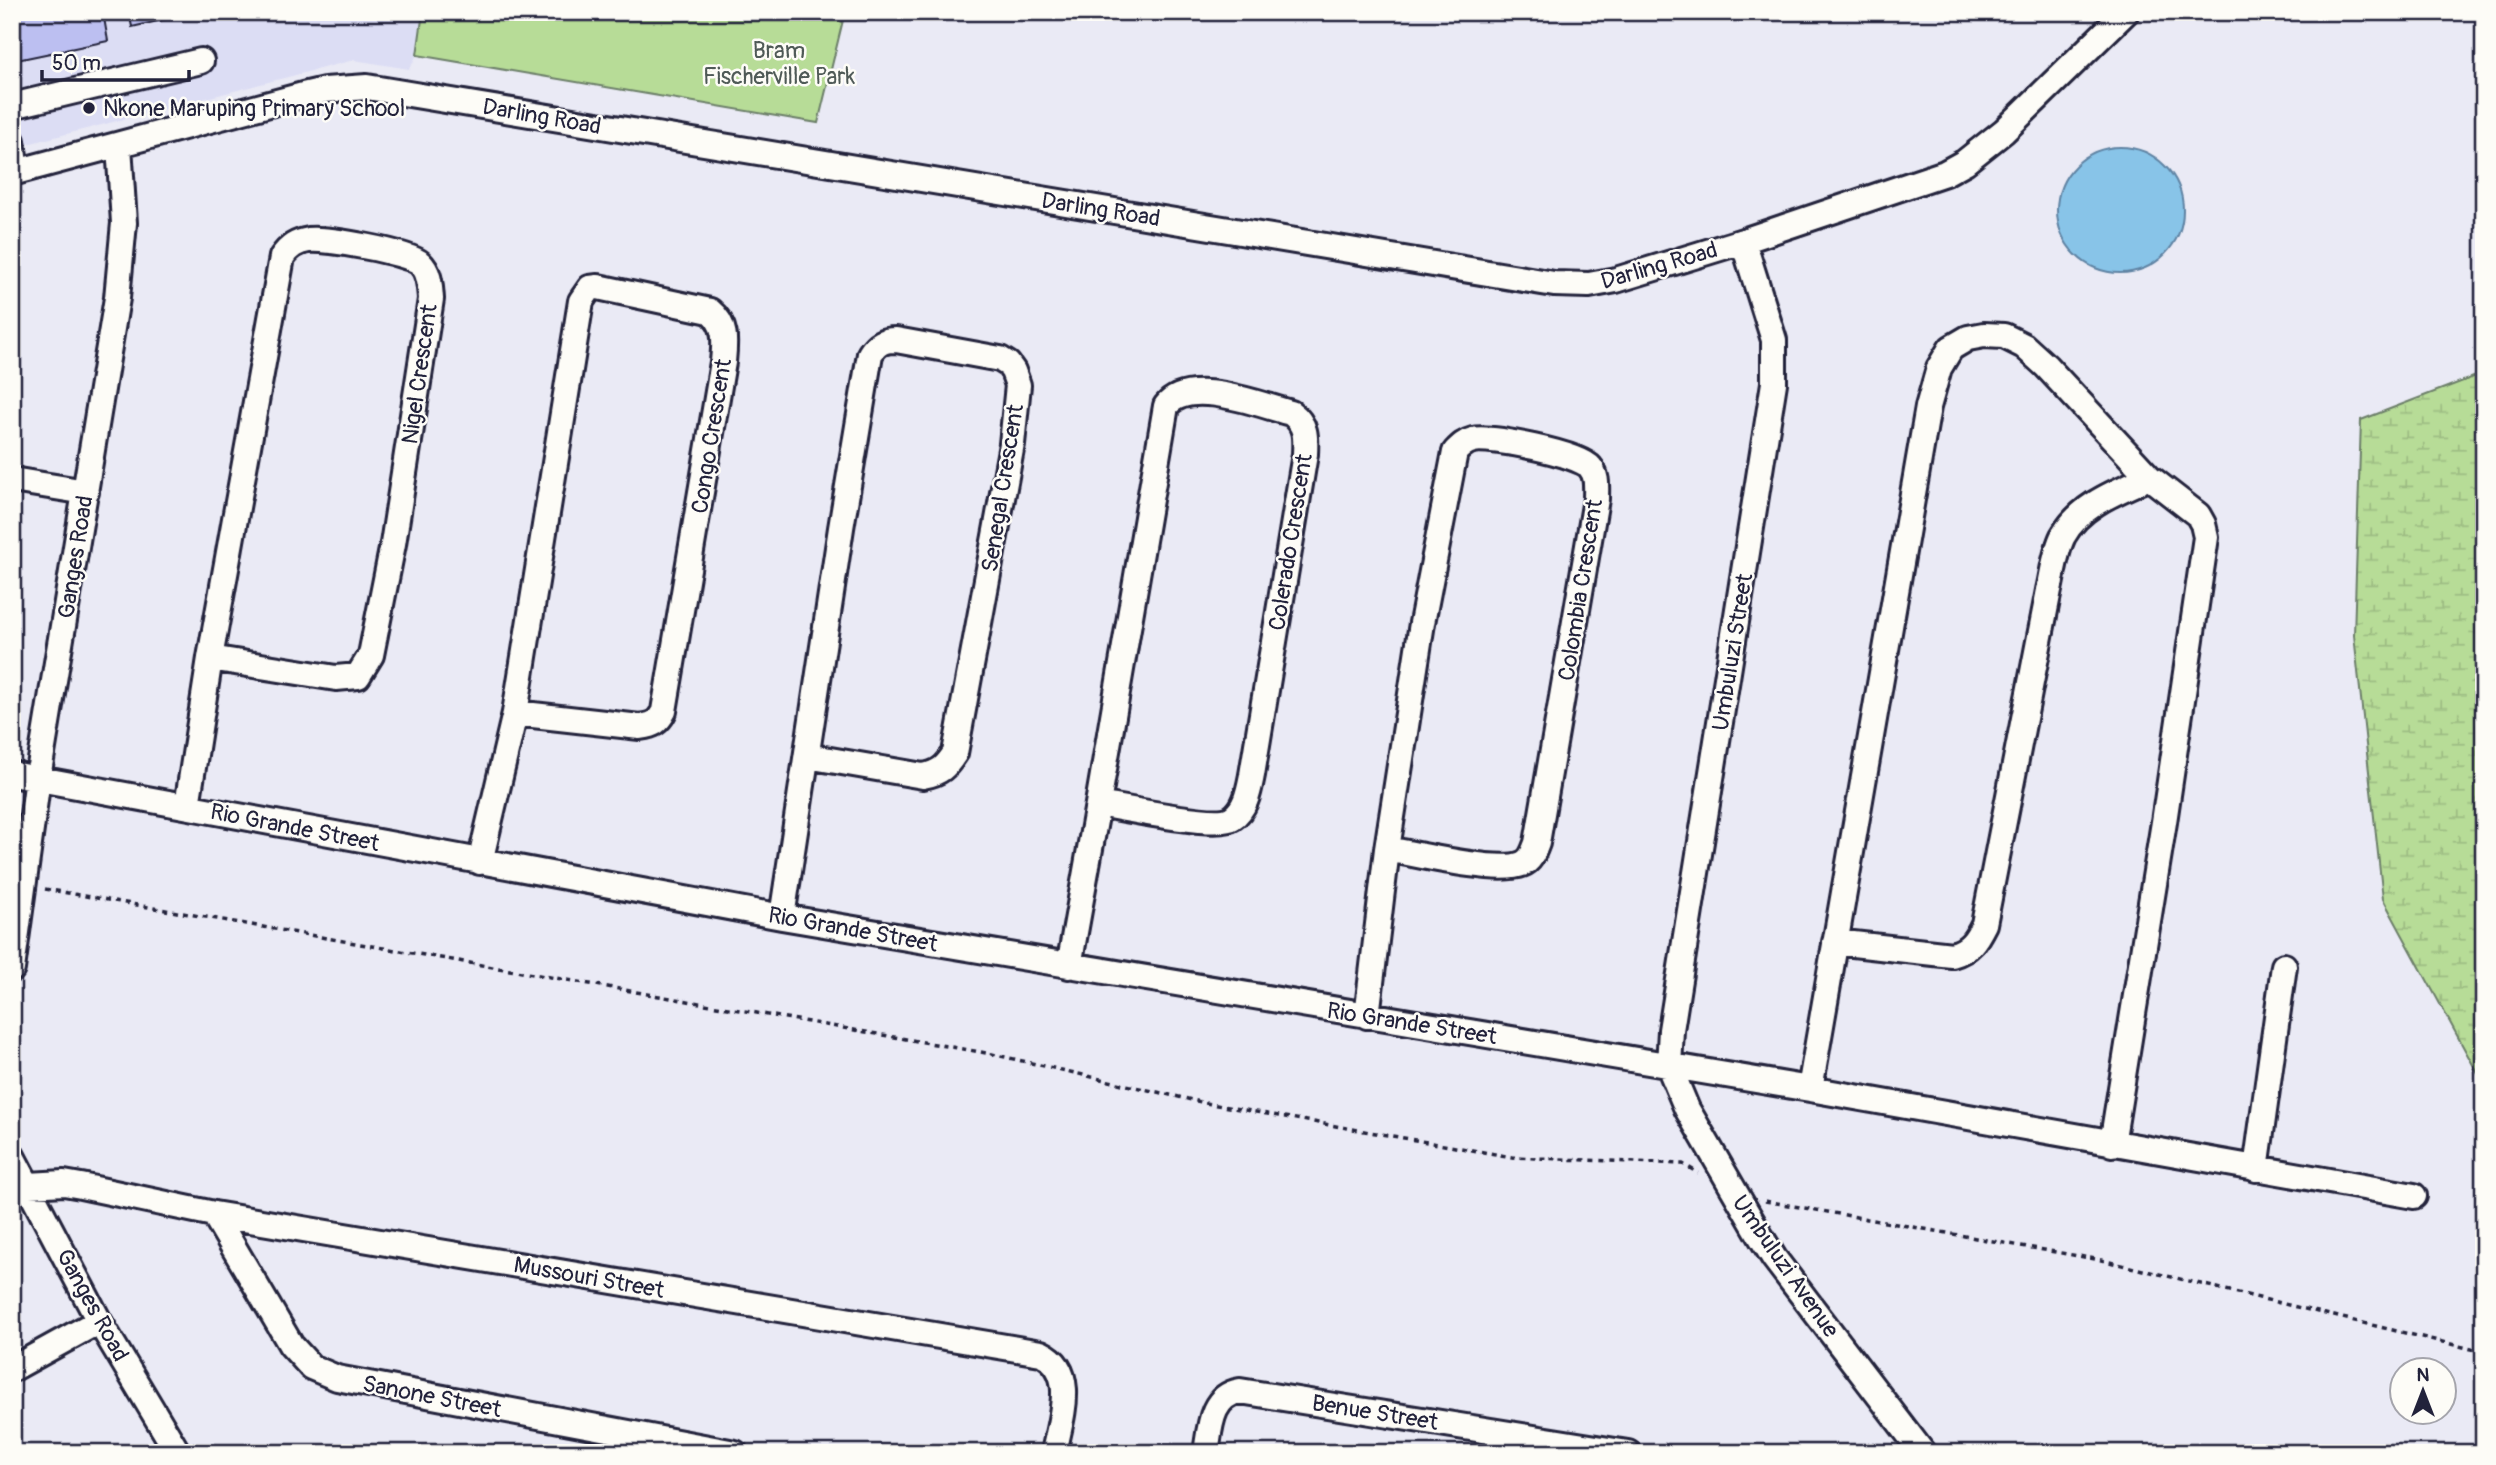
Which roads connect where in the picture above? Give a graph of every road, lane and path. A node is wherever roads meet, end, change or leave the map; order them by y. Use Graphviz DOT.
graph roads {
  1 [pos="2126,12"];
  2 [pos="201,61"];
  3 [pos="12,106"];
  4 [pos="12,141"];
  5 [pos="119,145"];
  6 [pos="14,172"];
  7 [pos="1744,241"];
  8 [pos="2149,477"];
  9 [pos="12,480"];
  10 [pos="86,492"];
  11 [pos="210,658"];
  12 [pos="515,713"];
  13 [pos="807,756"];
  14 [pos="12,774"];
  15 [pos="38,778"];
  16 [pos="1098,804"];
  17 [pos="187,806"];
  18 [pos="1387,849"];
  19 [pos="480,862"];
  20 [pos="24,885"];
  21 [pos="782,917"];
  22 [pos="1835,942"];
  23 [pos="1069,966"];
  24 [pos="2284,966"];
  25 [pos="12,969"];
  26 [pos="1367,1016"];
  27 [pos="1669,1066"];
  28 [pos="1810,1089"];
  29 [pos="2112,1144"];
  30 [pos="12,1156"];
  31 [pos="2256,1169"];
  32 [pos="1705,1177"];
  33 [pos="29,1185"];
  34 [pos="1737,1196"];
  35 [pos="2414,1196"];
  36 [pos="214,1214"];
  37 [pos="99,1321"];
  38 [pos="2484,1352"];
  39 [pos="12,1369"];
  40 [pos="178,1453"];
  41 [pos="734,1453"];
  42 [pos="1054,1453"];
  43 [pos="1206,1453"];
  44 [pos="1628,1453"];
  45 [pos="1923,1453"];
  1 -- 7 [label="street, Darling Road"];
  2 -- 3 [label="street"];
  4 -- 6 [label="street"];
  5 -- 6 [label="street, Darling Road"];
  5 -- 7 [label="street, Darling Road"];
  5 -- 10 [label="street, Ganges Road"];
  7 -- 27 [label="street, Umbuluzi Street"];
  8 -- 22 [label="street"];
  8 -- 22 [label="street"];
  8 -- 29 [label="street"];
  9 -- 10 [label="street"];
  10 -- 15 [label="street, Ganges Road"];
  11 -- 11 [label="street, Nigel Crescent"];
  11 -- 17 [label="street, Nigel Crescent"];
  12 -- 12 [label="street, Congo Crescent"];
  12 -- 19 [label="street, Congo Crescent"];
  13 -- 13 [label="street, Senegal Crescent"];
  13 -- 21 [label="street, Senegal Crescent"];
  14 -- 15 [label="street, Rio Grande Street"];
  15 -- 17 [label="street, Rio Grande Street"];
  15 -- 20 [label="street, Ganges Road"];
  16 -- 16 [label="street, Colerado Crescent"];
  16 -- 23 [label="street, Colerado Crescent"];
  17 -- 19 [label="street, Rio Grande Street"];
  18 -- 18 [label="street, Colombia Crescent"];
  18 -- 26 [label="street, Colombia Crescent"];
  19 -- 21 [label="street, Rio Grande Street"];
  20 -- 25 [label="street, Ganges Road"];
  20 -- 32 [label="path"];
  21 -- 23 [label="street, Rio Grande Street"];
  22 -- 28 [label="street"];
  23 -- 26 [label="street, Rio Grande Street"];
  24 -- 31 [label="street"];
  26 -- 27 [label="street, Rio Grande Street"];
  27 -- 28 [label="street, Rio Grande Street"];
  27 -- 34 [label="street, Umbuluzi Avenue"];
  28 -- 29 [label="street, Rio Grande Street"];
  29 -- 31 [label="street, Rio Grande Street"];
  30 -- 33 [label="street, Ganges Road"];
  31 -- 35 [label="street, Rio Grande Street"];
  33 -- 36 [label="street, Mussouri Street"];
  33 -- 37 [label="street, Ganges Road"];
  34 -- 38 [label="path"];
  34 -- 45 [label="street, Umbuluzi Avenue"];
  36 -- 41 [label="street, Sanone Street"];
  36 -- 42 [label="street, Mussouri Street"];
  37 -- 39 [label="street"];
  37 -- 40 [label="street, Ganges Road"];
  43 -- 44 [label="street, Benue Street"];
}
